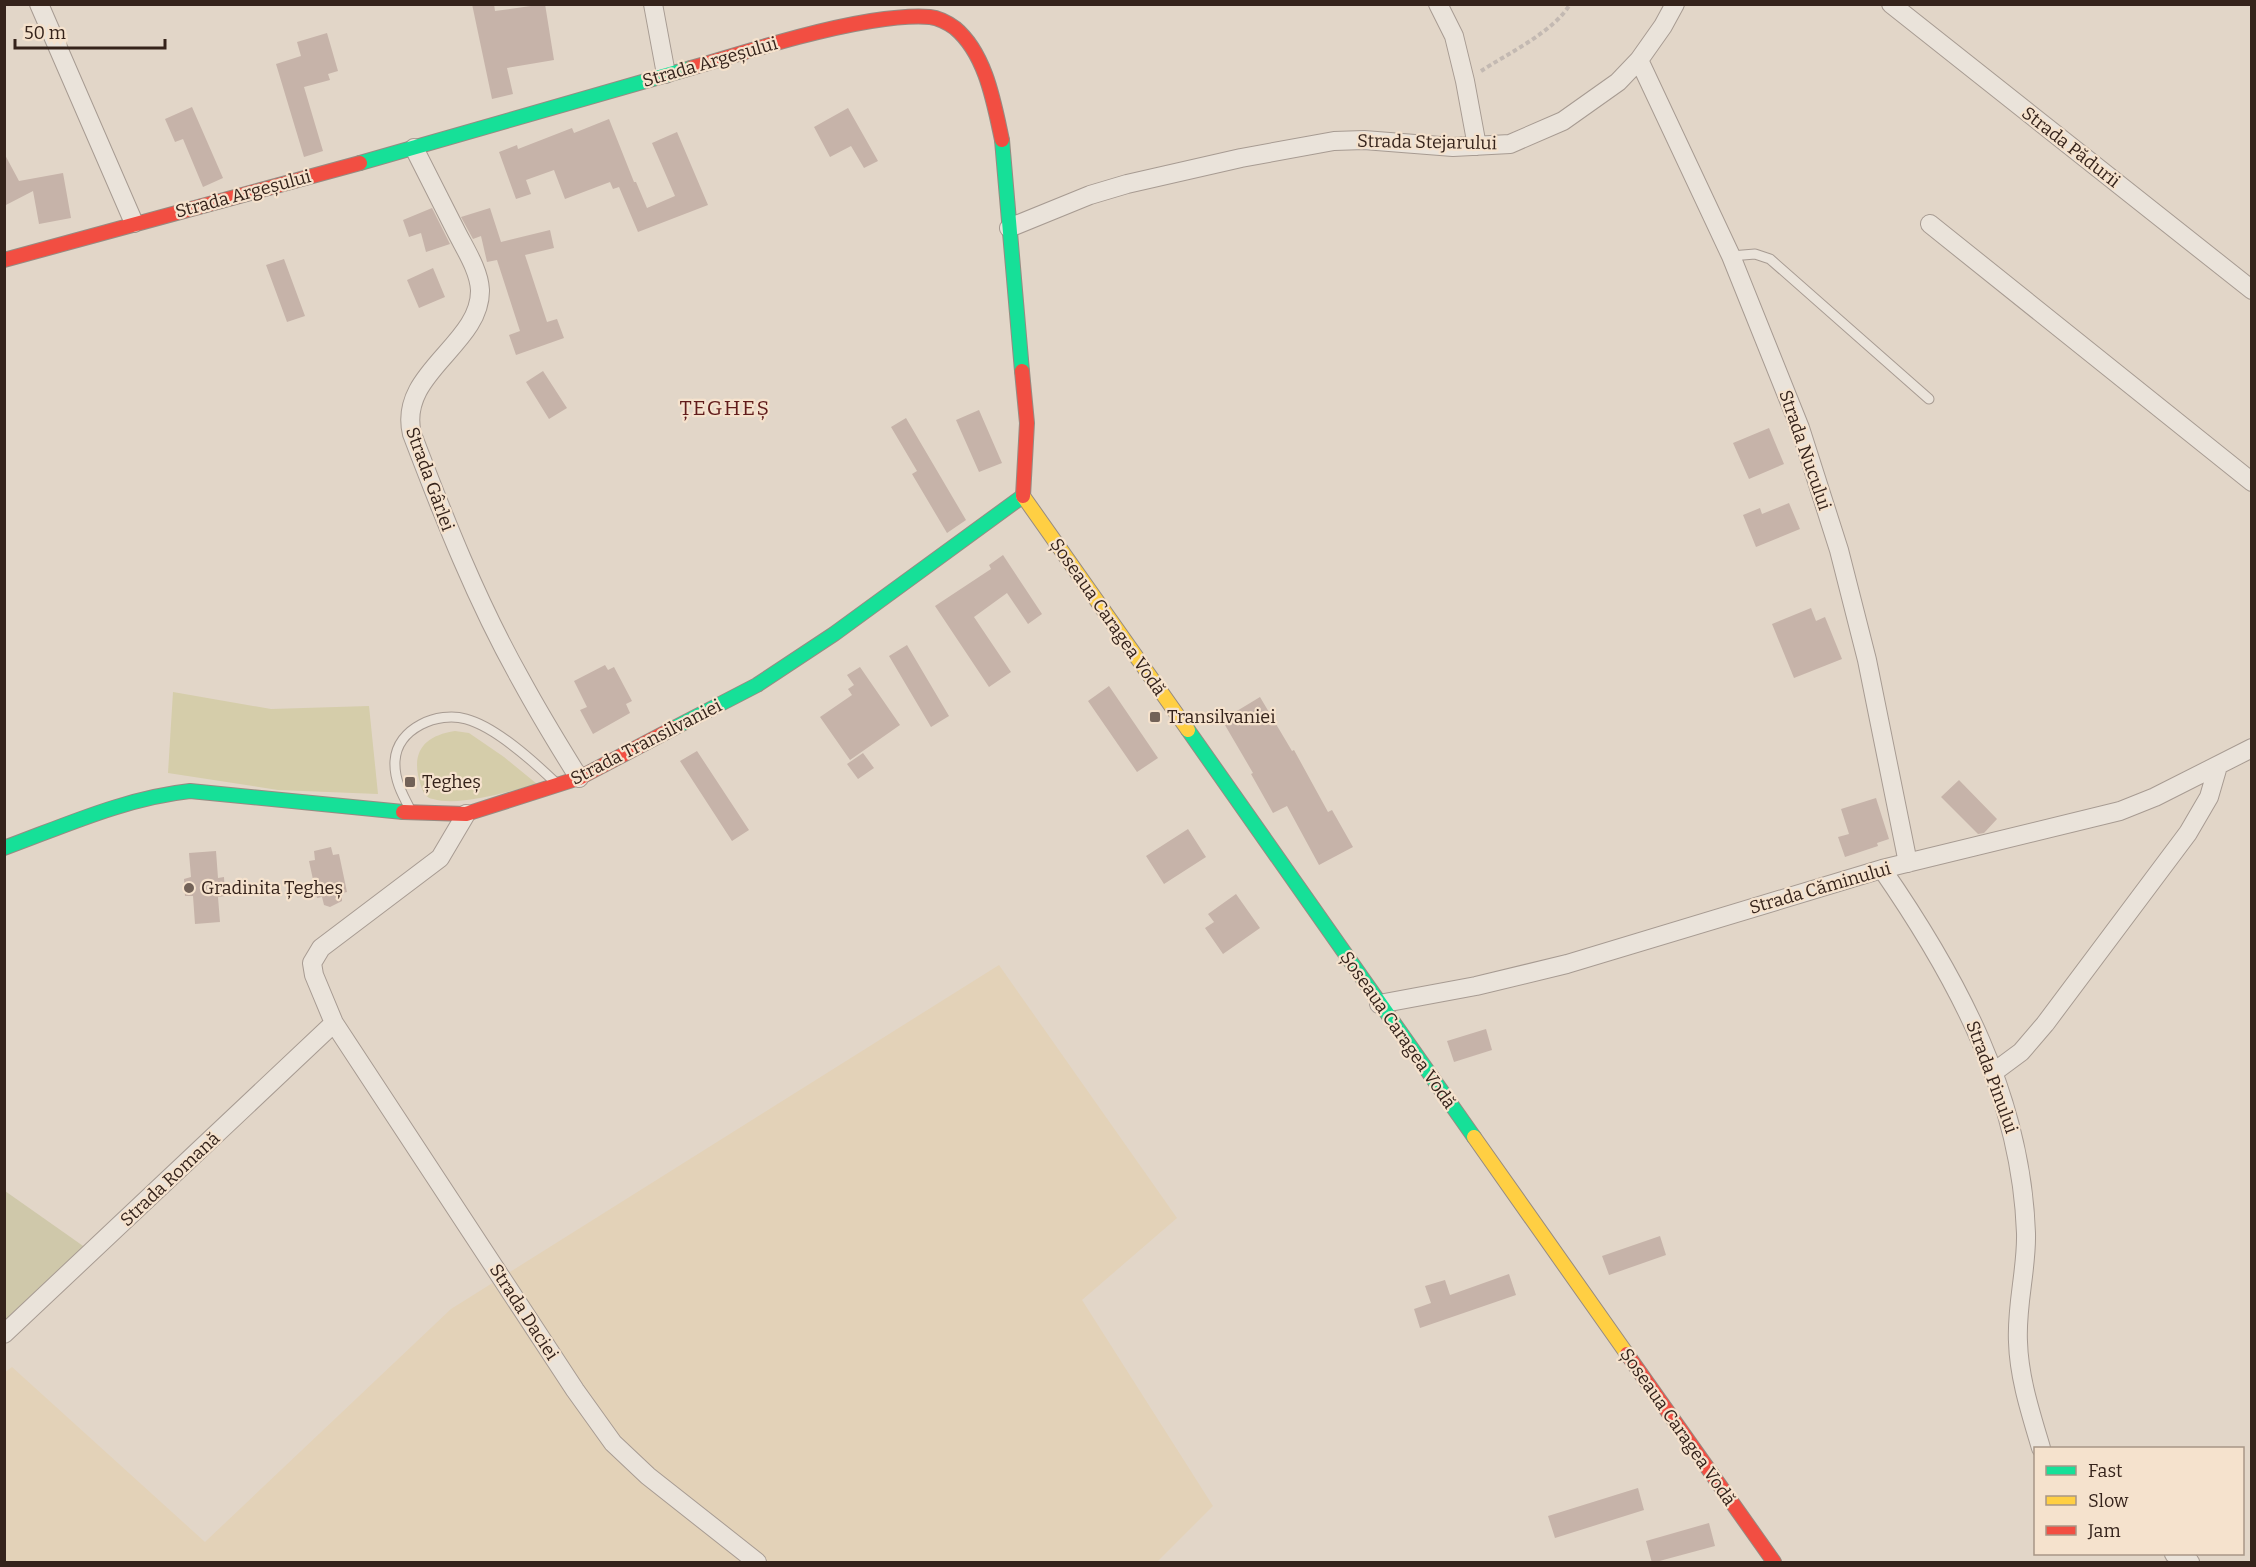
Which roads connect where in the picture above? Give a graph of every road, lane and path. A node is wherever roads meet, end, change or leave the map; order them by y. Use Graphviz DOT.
graph roads {
  1 [pos="653,4"];
  2 [pos="1438,4"];
  3 [pos="1570,4"];
  4 [pos="1675,4"];
  5 [pos="1891,4"];
  6 [pos="38,6"];
  7 [pos="944,12"];
  8 [pos="1639,60"];
  9 [pos="666,74"];
  10 [pos="1466,81"];
  11 [pos="1477,146"];
  12 [pos="414,148"];
  13 [pos="135,223"];
  14 [pos="1930,224"];
  15 [pos="1009,228"];
  16 [pos="1731,256"];
  17 [pos="4,260"];
  18 [pos="2252,290"];
  19 [pos="1929,399"];
  20 [pos="2252,482"];
  21 [pos="1023,496"];
  22 [pos="2252,748"];
  23 [pos="2218,766"];
  24 [pos="579,778"];
  25 [pos="558,785"];
  26 [pos="411,812"];
  27 [pos="466,814"];
  28 [pos="4,848"];
  29 [pos="1908,863"];
  30 [pos="1882,869"];
  31 [pos="1379,1004"];
  32 [pos="334,1023"];
  33 [pos="1994,1072"];
  34 [pos="4,1334"];
  35 [pos="2040,1447"];
  36 [pos="2176,1555"];
  37 [pos="757,1563"];
  38 [pos="1774,1563"];
  39 [pos="2190,1563"];
  1 -- 9 [label="street"];
  2 -- 10 [label="street"];
  3 -- 10 [label="path"];
  4 -- 8 [label="street, Strada Stejarului"];
  5 -- 18 [label="street, Strada Pădurii"];
  6 -- 13 [label="street"];
  7 -- 9 [label="street, Strada Argeșului"];
  7 -- 15 [label="street, Strada Argeșului"];
  8 -- 11 [label="street, Strada Stejarului"];
  8 -- 16 [label="street, Strada Nucului"];
  9 -- 12 [label="street, Strada Argeșului"];
  10 -- 11 [label="street"];
  11 -- 15 [label="street, Strada Stejarului"];
  12 -- 13 [label="street, Strada Argeșului"];
  12 -- 24 [label="street, Strada Gârlei"];
  13 -- 17 [label="street, Strada Argeșului"];
  14 -- 20 [label="street"];
  15 -- 21 [label="street, Strada Argeșului"];
  16 -- 19 [label="lane"];
  16 -- 29 [label="street, Strada Nucului"];
  21 -- 24 [label="street, Strada Transilvaniei"];
  21 -- 31 [label="street, Șoseaua Caragea Vodă"];
  22 -- 23 [label="street, Strada Căminului"];
  23 -- 29 [label="street, Strada Căminului"];
  23 -- 33 [label="street"];
  24 -- 25 [label="street, Strada Transilvaniei"];
  25 -- 26 [label="lane"];
  25 -- 27 [label="street, Strada Transilvaniei"];
  26 -- 27 [label="street, Strada Transilvaniei"];
  26 -- 28 [label="street, Strada Transilvaniei"];
  27 -- 32 [label="street, Strada Daciei"];
  29 -- 30 [label="street, Strada Căminului"];
  30 -- 31 [label="street, Strada Căminului"];
  30 -- 33 [label="street, Strada Pinului"];
  31 -- 38 [label="street, Șoseaua Caragea Vodă"];
  32 -- 34 [label="street, Strada Romană"];
  32 -- 37 [label="street, Strada Daciei"];
  33 -- 35 [label="street, Strada Pinului"];
  36 -- 39 [label="street"];
}
